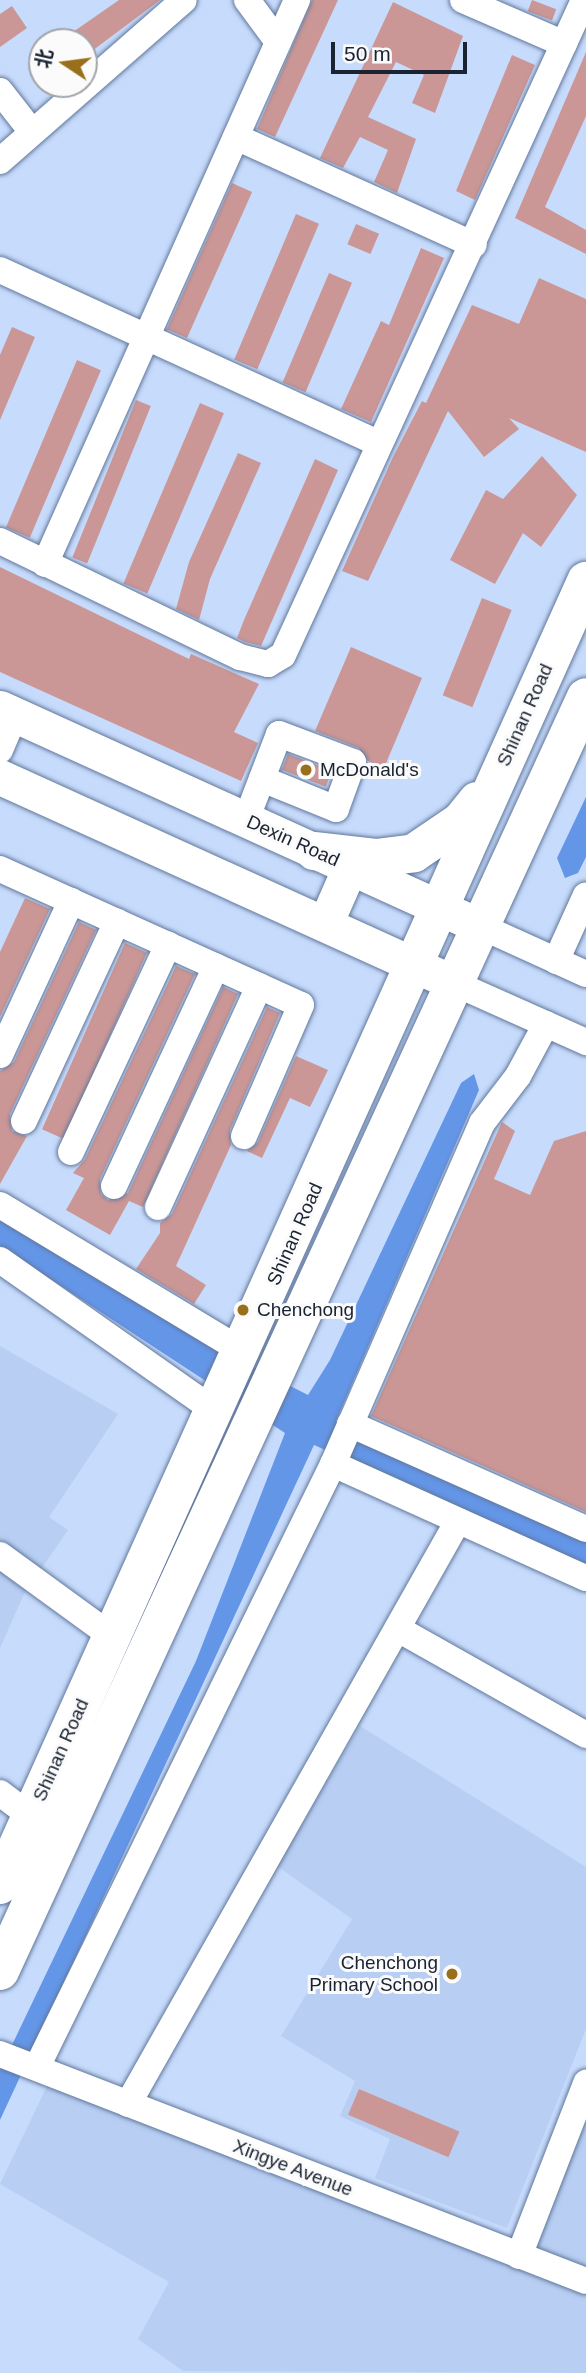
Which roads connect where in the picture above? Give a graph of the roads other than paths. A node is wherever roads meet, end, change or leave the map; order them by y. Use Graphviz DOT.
graph roads {
  1 [pos="184,0"];
  2 [pos="247,0"];
  3 [pos="297,0"];
  4 [pos="463,0"];
  5 [pos="583,0"];
  6 [pos="278,43"];
  7 [pos="564,44"];
  8 [pos="0,91"];
  9 [pos="32,132"];
  10 [pos="236,137"];
  11 [pos="1,157"];
  12 [pos="474,245"];
  13 [pos="0,270"];
  14 [pos="146,337"];
  15 [pos="378,443"];
  16 [pos="0,541"];
  17 [pos="45,564"];
  18 [pos="586,581"];
  19 [pos="586,696"];
  20 [pos="8,712"];
  21 [pos="0,750"];
  22 [pos="500,771"];
  23 [pos="0,777"];
  24 [pos="262,779"];
  25 [pos="246,820"];
  26 [pos="314,851"];
  27 [pos="350,867"];
  28 [pos="0,869"];
  29 [pos="586,895"];
  30 [pos="71,901"];
  31 [pos="440,908"];
  32 [pos="117,922"];
  33 [pos="326,925"];
  34 [pos="480,926"];
  35 [pos="168,945"];
  36 [pos="556,961"];
  37 [pos="414,965"];
  38 [pos="216,966"];
  39 [pos="586,974"];
  40 [pos="454,983"];
  41 [pos="259,986"];
  42 [pos="546,1024"];
  43 [pos="586,1042"];
  44 [pos="0,1055"];
  45 [pos="24,1121"];
  46 [pos="244,1136"];
  47 [pos="71,1152"];
  48 [pos="114,1186"];
  49 [pos="0,1205"];
  50 [pos="158,1207"];
  51 [pos="0,1260"];
  52 [pos="242,1353"];
  53 [pos="217,1407"];
  54 [pos="349,1427"];
  55 [pos="334,1460"];
  56 [pos="458,1521"];
  57 [pos="586,1529"];
  58 [pos="0,1555"];
  59 [pos="586,1578"];
  60 [pos="398,1629"];
  61 [pos="113,1637"];
  62 [pos="586,1735"];
  63 [pos="0,1793"];
  64 [pos="31,1816"];
  65 [pos="0,1885"];
  66 [pos="0,1971"];
  67 [pos="1,2055"];
  68 [pos="33,2066"];
  69 [pos="586,2083"];
  70 [pos="128,2104"];
  71 [pos="519,2256"];
  72 [pos="586,2281"];
  1 -- 9 [label="street"];
  2 -- 6 [label="street"];
  3 -- 6 [label="street"];
  4 -- 7 [label="street"];
  5 -- 7 [label="street"];
  6 -- 10 [label="street"];
  7 -- 12 [label="street"];
  8 -- 9 [label="street"];
  9 -- 11 [label="street"];
  10 -- 12 [label="street"];
  10 -- 14 [label="street"];
  12 -- 15 [label="street"];
  13 -- 14 [label="street"];
  14 -- 15 [label="street"];
  14 -- 17 [label="street"];
  15 -- 17 [label="street"];
  16 -- 17 [label="street"];
  18 -- 22 [label="highway, Shinan Road"];
  19 -- 34 [label="highway, Shinan Road"];
  20 -- 21 [label="street"];
  20 -- 25 [label="main road, Dexin Road"];
  22 -- 26 [label="highway"];
  22 -- 31 [label="highway, Shinan Road"];
  23 -- 33 [label="main road"];
  24 -- 25 [label="street"];
  25 -- 26 [label="main road, Dexin Road"];
  26 -- 27 [label="main road, Dexin Road"];
  27 -- 31 [label="main road, Dexin Road"];
  27 -- 33 [label="main road"];
  28 -- 30 [label="street"];
  29 -- 36 [label="street"];
  30 -- 32 [label="street"];
  30 -- 44 [label="street"];
  31 -- 34 [label="main road, Dexin Road"];
  31 -- 37 [label="highway, Shinan Road"];
  32 -- 35 [label="street"];
  32 -- 45 [label="street"];
  33 -- 37 [label="main road"];
  34 -- 36 [label="street, Dexin Road"];
  34 -- 40 [label="highway, Shinan Road"];
  35 -- 38 [label="street"];
  35 -- 47 [label="street"];
  36 -- 39 [label="street, Dexin Road"];
  37 -- 40 [label="main road"];
  37 -- 52 [label="highway, Shinan Road"];
  38 -- 41 [label="street"];
  38 -- 48 [label="street"];
  40 -- 42 [label="street"];
  40 -- 66 [label="highway, Shinan Road"];
  41 -- 46 [label="street"];
  41 -- 50 [label="street"];
  42 -- 43 [label="street"];
  42 -- 54 [label="street"];
  49 -- 52 [label="street"];
  51 -- 53 [label="street"];
  52 -- 53 [label="highway, Shinan Road"];
  53 -- 61 [label="highway, Shinan Road"];
  54 -- 55 [label="street"];
  54 -- 57 [label="street"];
  55 -- 56 [label="street"];
  55 -- 68 [label="street"];
  56 -- 59 [label="street"];
  56 -- 60 [label="street"];
  58 -- 61 [label="street"];
  60 -- 62 [label="street"];
  60 -- 70 [label="street"];
  61 -- 64 [label="highway, Shinan Road"];
  63 -- 64 [label="street"];
  64 -- 65 [label="highway, Shinan Road"];
  67 -- 68 [label="street, Xingye Avenue"];
  68 -- 70 [label="street, Xingye Avenue"];
  69 -- 71 [label="street"];
  70 -- 71 [label="street, Xingye Avenue"];
  71 -- 72 [label="street, Xingye Avenue"];
}
